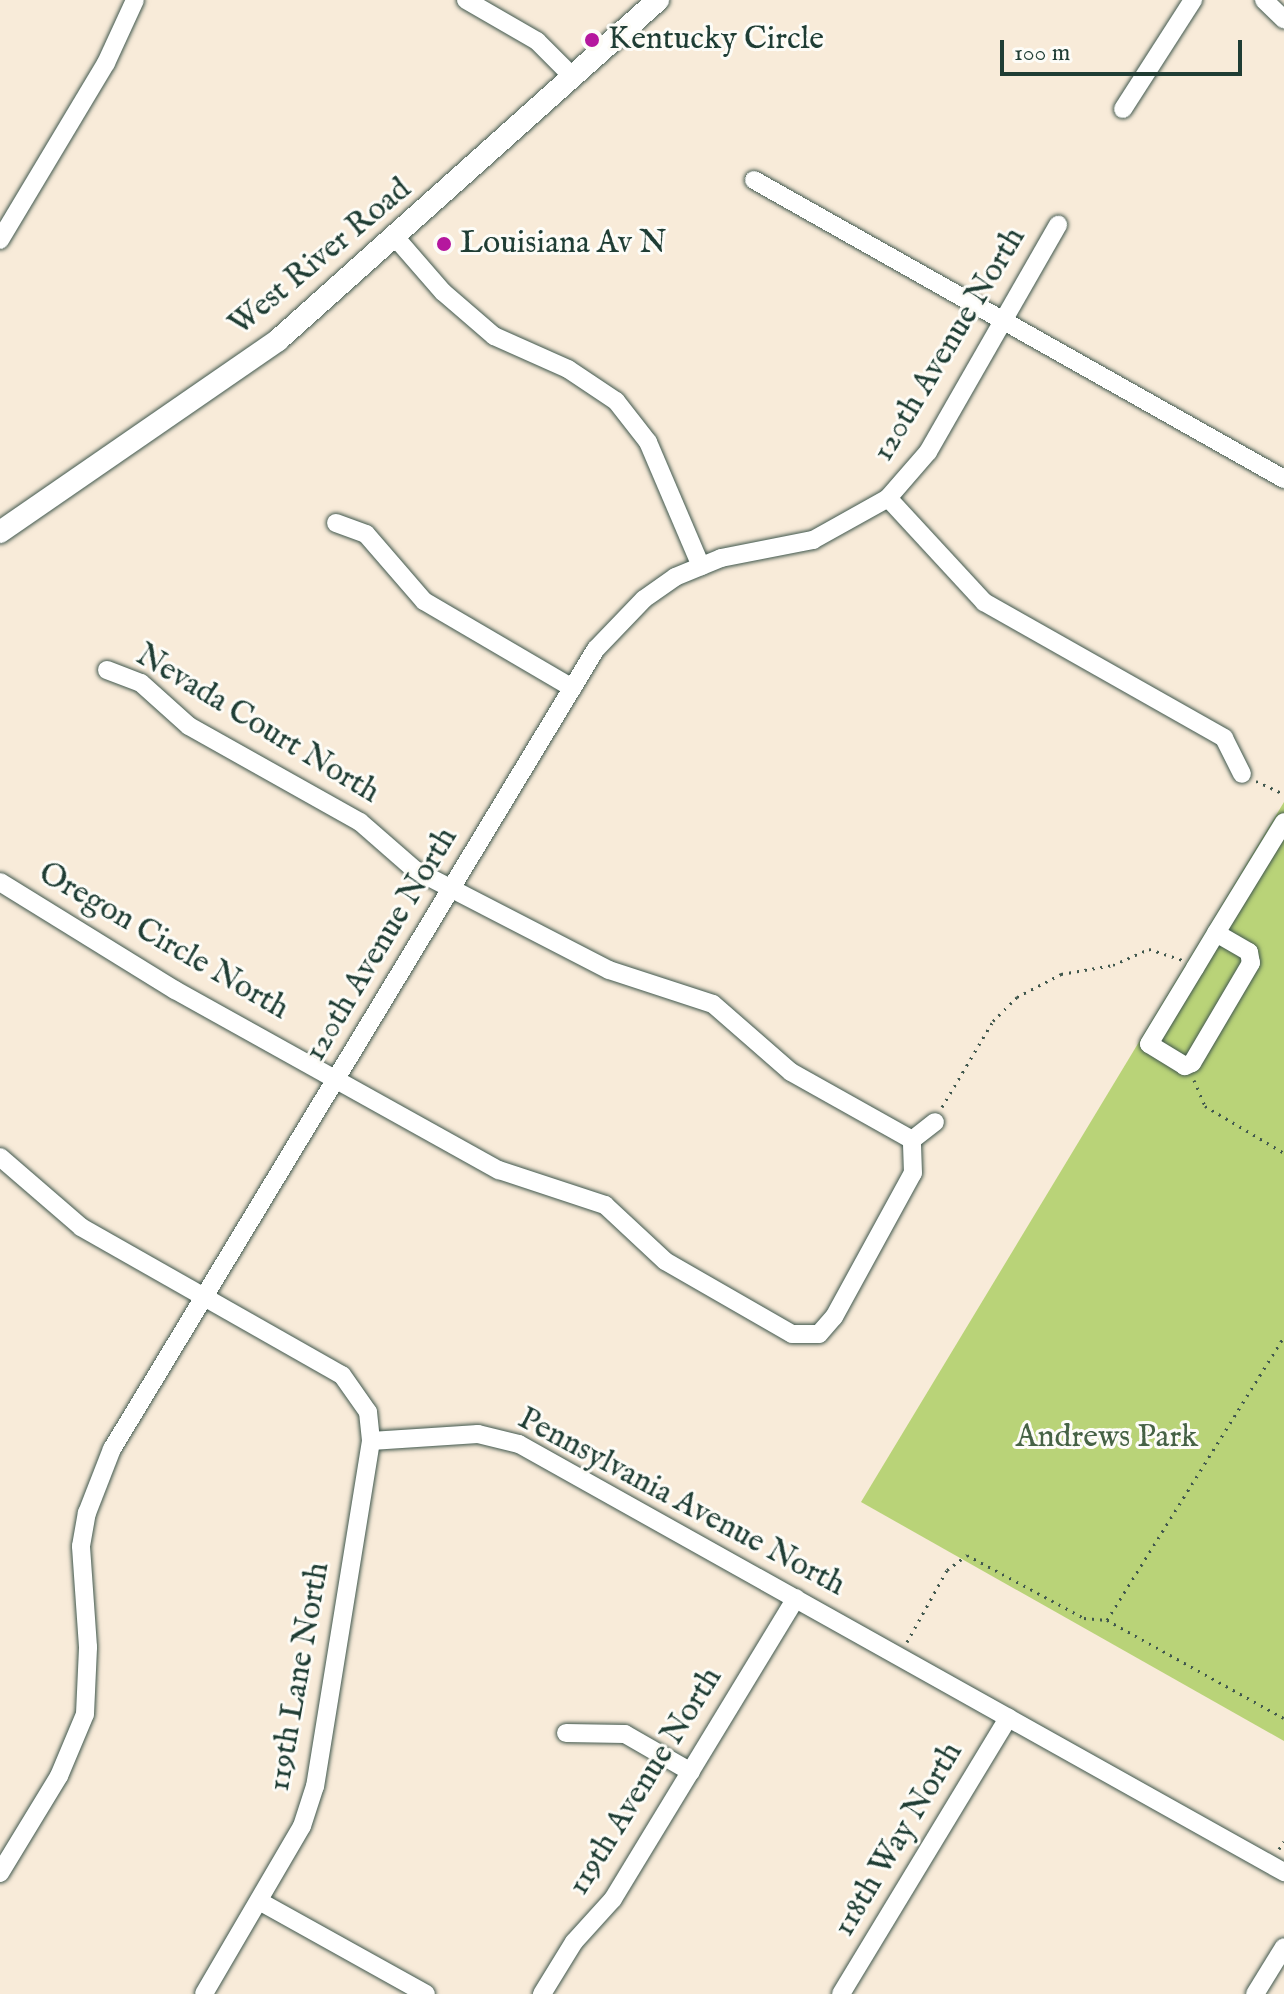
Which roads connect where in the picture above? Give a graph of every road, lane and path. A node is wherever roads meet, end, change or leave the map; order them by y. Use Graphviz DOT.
graph roads {
  1 [pos="135,0"];
  2 [pos="466,0"];
  3 [pos="658,0"];
  4 [pos="1193,0"];
  5 [pos="1264,0"];
  6 [pos="1284,19"];
  7 [pos="573,77"];
  8 [pos="1123,109"];
  9 [pos="754,180"];
  10 [pos="1058,225"];
  11 [pos="396,238"];
  12 [pos="0,240"];
  13 [pos="1004,321"];
  14 [pos="1284,479"];
  15 [pos="888,498"];
  16 [pos="336,523"];
  17 [pos="0,532"];
  18 [pos="701,566"];
  19 [pos="107,670"];
  20 [pos="572,688"];
  21 [pos="1242,774"];
  22 [pos="1284,794"];
  23 [pos="1284,822"];
  24 [pos="0,882"];
  25 [pos="450,890"];
  26 [pos="1216,933"];
  27 [pos="1195,968"];
  28 [pos="1188,1065"];
  29 [pos="337,1079"];
  30 [pos="935,1122"];
  31 [pos="912,1140"];
  32 [pos="1284,1153"];
  33 [pos="0,1157"];
  34 [pos="205,1298"];
  35 [pos="1284,1337"];
  36 [pos="371,1441"];
  37 [pos="796,1598"];
  38 [pos="1107,1620"];
  39 [pos="899,1656"];
  40 [pos="1008,1718"];
  41 [pos="1284,1718"];
  42 [pos="566,1733"];
  43 [pos="691,1772"];
  44 [pos="3,1863"];
  45 [pos="1284,1872"];
  46 [pos="259,1901"];
  47 [pos="1284,1947"];
  48 [pos="204,1994"];
  49 [pos="426,1994"];
  50 [pos="542,1994"];
  51 [pos="841,1994"];
  52 [pos="1255,1994"];
  1 -- 12 [label="street"];
  2 -- 7 [label="street"];
  3 -- 7 [label="main road, West River Road"];
  4 -- 8 [label="street"];
  5 -- 6 [label="street"];
  7 -- 11 [label="main road, West River Road"];
  9 -- 13 [label="street"];
  10 -- 13 [label="street, 120th Avenue North"];
  11 -- 17 [label="main road, West River Road"];
  11 -- 18 [label="street"];
  13 -- 14 [label="street"];
  13 -- 15 [label="street, 120th Avenue North"];
  15 -- 18 [label="street, 120th Avenue North"];
  15 -- 21 [label="street"];
  16 -- 20 [label="street"];
  18 -- 20 [label="street, 120th Avenue North"];
  19 -- 25 [label="street, Nevada Court North"];
  20 -- 25 [label="street, 120th Avenue North"];
  21 -- 22 [label="path"];
  23 -- 26 [label="street"];
  24 -- 29 [label="street, Oregon Circle North"];
  25 -- 29 [label="street, 120th Avenue North"];
  25 -- 31 [label="street, Nevada Court North"];
  26 -- 27 [label="street"];
  26 -- 28 [label="street"];
  27 -- 28 [label="street"];
  27 -- 30 [label="path"];
  28 -- 32 [label="path"];
  29 -- 31 [label="street, Oregon Circle North"];
  29 -- 34 [label="street, 120th Avenue North"];
  30 -- 31 [label="street"];
  33 -- 34 [label="street"];
  34 -- 36 [label="street"];
  34 -- 44 [label="street, 120th Avenue North"];
  35 -- 38 [label="path"];
  36 -- 37 [label="street, Pennsylvania Avenue North"];
  36 -- 46 [label="street, 119th Lane North"];
  37 -- 39 [label="street, Pennsylvania Avenue North"];
  37 -- 43 [label="street, 119th Avenue North"];
  38 -- 39 [label="path"];
  38 -- 41 [label="path"];
  39 -- 40 [label="street, Pennsylvania Avenue North"];
  40 -- 45 [label="street, Pennsylvania Avenue North"];
  40 -- 51 [label="street, 118th Way North"];
  42 -- 43 [label="street"];
  43 -- 50 [label="street, 119th Avenue North"];
  46 -- 48 [label="street, 119th Lane North"];
  46 -- 49 [label="street"];
  47 -- 52 [label="street"];
}
